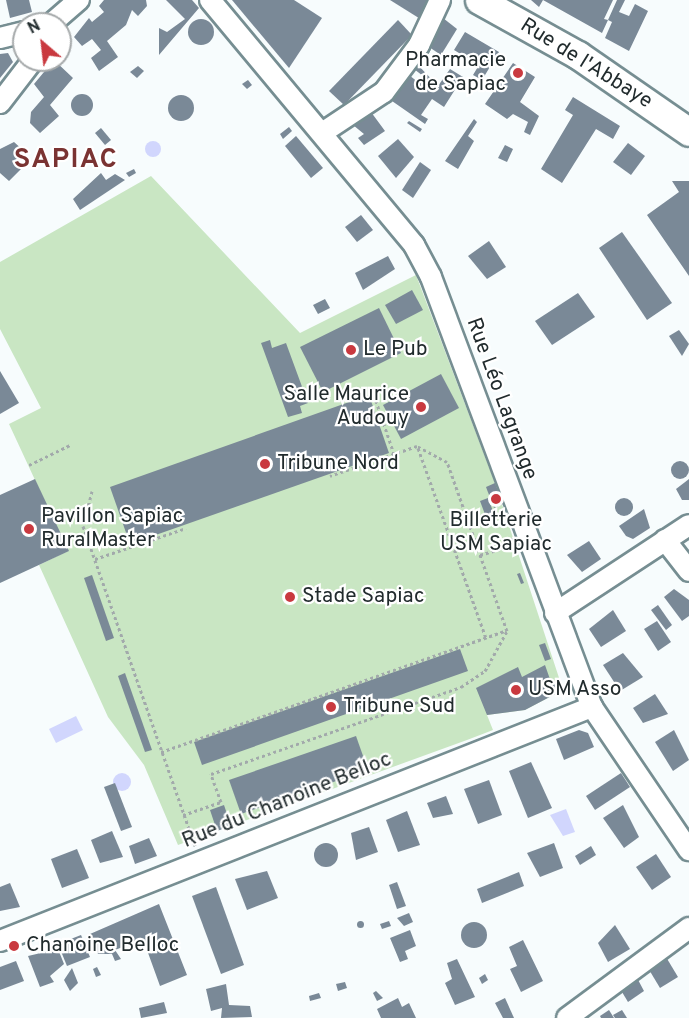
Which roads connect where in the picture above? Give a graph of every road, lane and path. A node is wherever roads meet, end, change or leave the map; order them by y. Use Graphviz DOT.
graph roads {
  1 [pos="80,0"];
  2 [pos="210,0"];
  3 [pos="440,0"];
  4 [pos="479,0"];
  5 [pos="67,12"];
  6 [pos="24,72"];
  7 [pos="0,103"];
  8 [pos="689,132"];
  9 [pos="322,134"];
  10 [pos="372,389"];
  11 [pos="70,446"];
  12 [pos="417,446"];
  13 [pos="394,454"];
  14 [pos="29,465"];
  15 [pos="330,476"];
  16 [pos="92,491"];
  17 [pos="689,525"];
  18 [pos="186,528"];
  19 [pos="526,540"];
  20 [pos="666,540"];
  21 [pos="480,555"];
  22 [pos="94,559"];
  23 [pos="689,571"];
  24 [pos="555,613"];
  25 [pos="507,631"];
  26 [pos="486,638"];
  27 [pos="592,706"];
  28 [pos="161,752"];
  29 [pos="183,815"];
  30 [pos="193,840"];
  31 [pos="689,850"];
  32 [pos="689,928"];
  33 [pos="0,940"];
  34 [pos="567,1018"];
  1 -- 5 [label="street"];
  2 -- 9 [label="street, Rue Léo Lagrange"];
  3 -- 9 [label="street"];
  4 -- 8 [label="main road, Rue de l'Abbaye"];
  6 -- 7 [label="street"];
  9 -- 19 [label="street, Rue Léo Lagrange"];
  10 -- 13 [label="path"];
  11 -- 14 [label="path"];
  12 -- 13 [label="path"];
  12 -- 21 [label="path"];
  12 -- 26 [label="path"];
  13 -- 15 [label="path"];
  16 -- 22 [label="path"];
  17 -- 20 [label="street"];
  18 -- 22 [label="path"];
  19 -- 21 [label="path"];
  19 -- 24 [label="street, Rue Léo Lagrange"];
  20 -- 23 [label="street"];
  20 -- 24 [label="street"];
  21 -- 25 [label="path"];
  22 -- 28 [label="path"];
  24 -- 27 [label="street, Rue Léo Lagrange"];
  25 -- 26 [label="path"];
  25 -- 29 [label="path"];
  26 -- 28 [label="path"];
  27 -- 31 [label="street, Rue Léo Lagrange"];
  27 -- 33 [label="street, Rue du Chanoine Belloc"];
  28 -- 29 [label="path"];
  29 -- 30 [label="path"];
  32 -- 34 [label="street"];
}
